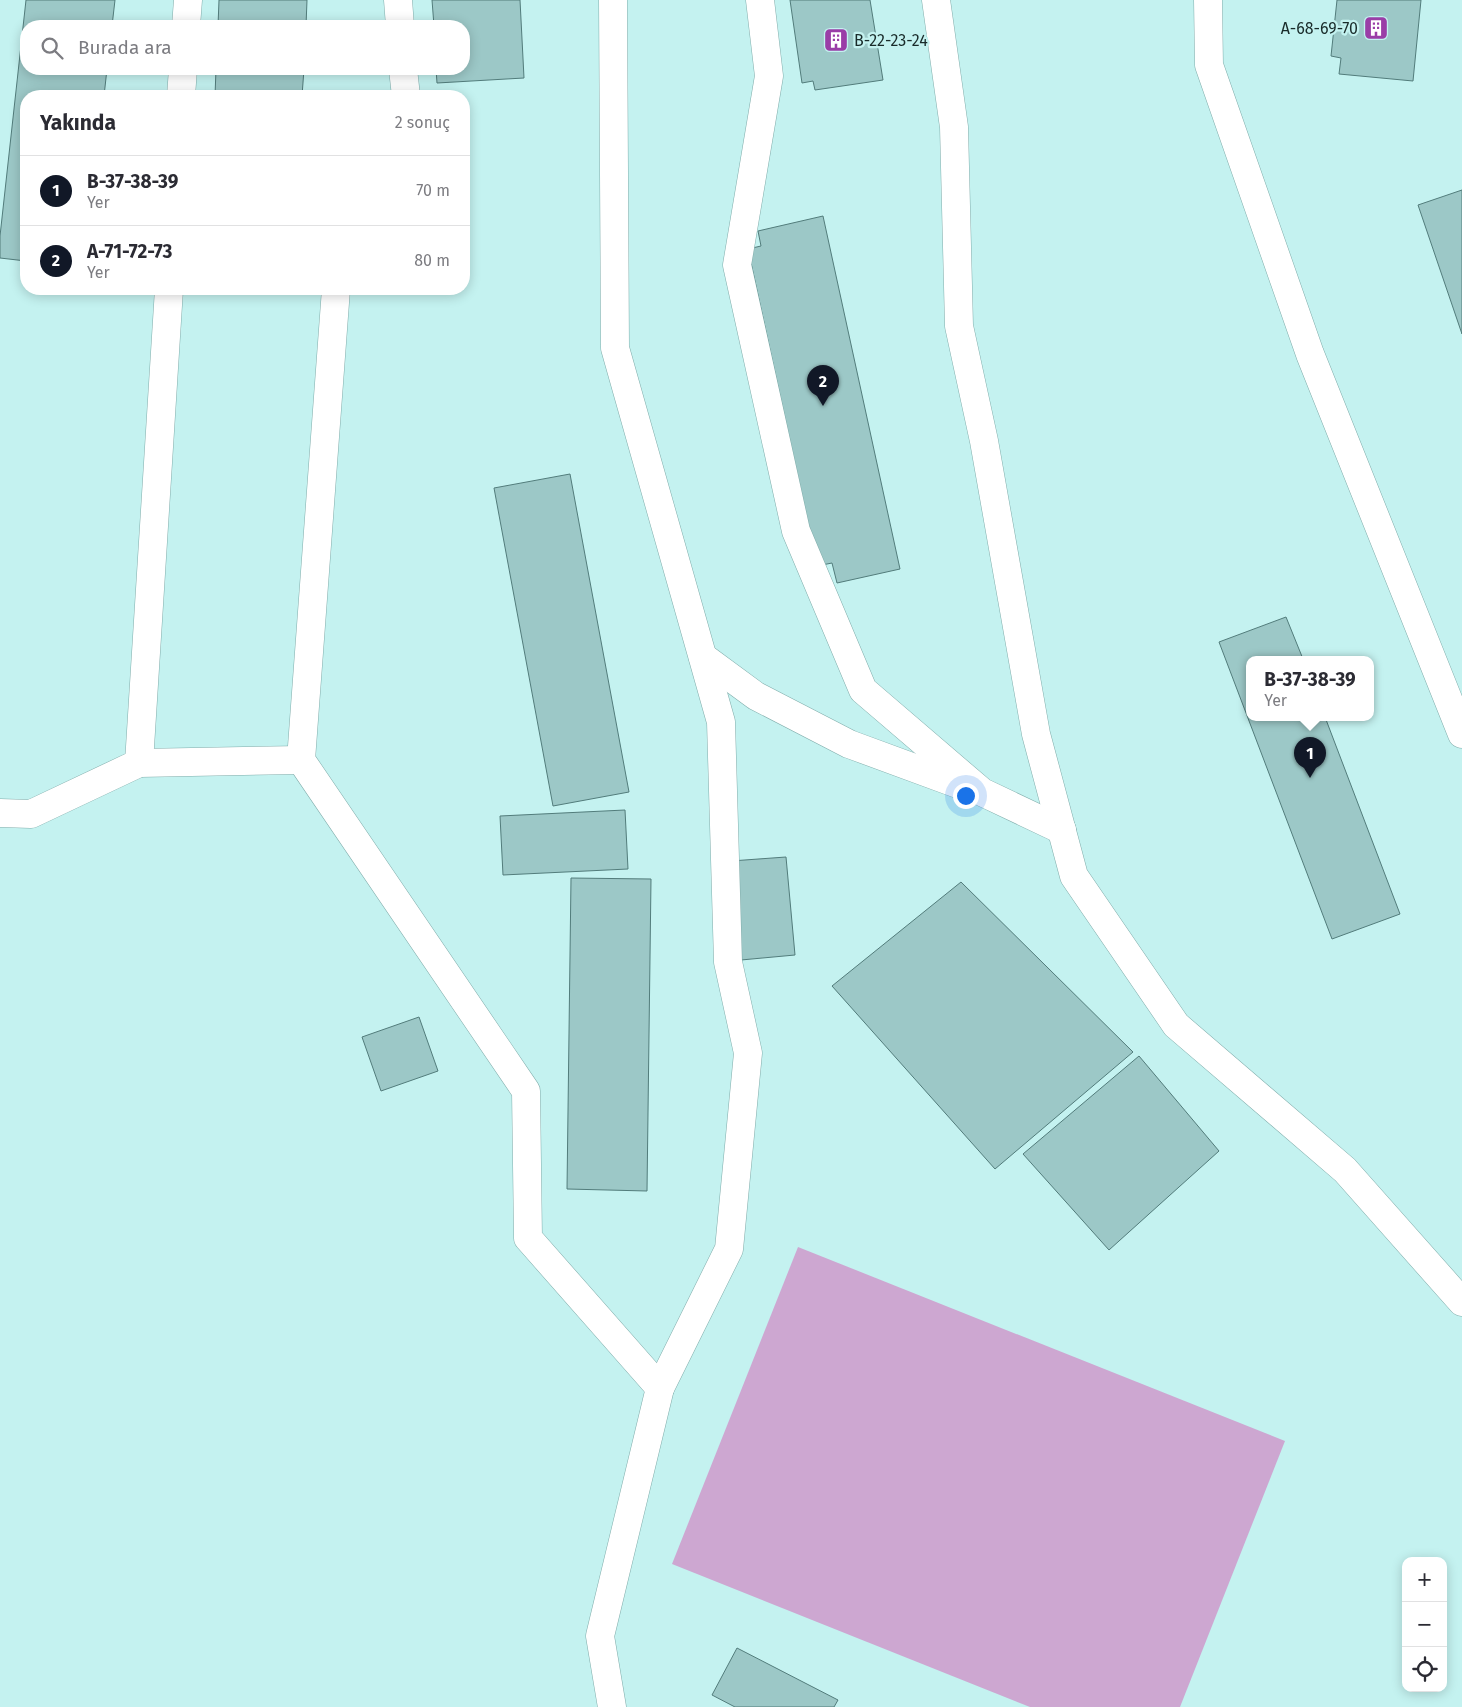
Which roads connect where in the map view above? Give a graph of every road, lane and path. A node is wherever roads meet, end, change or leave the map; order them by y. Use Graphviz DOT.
graph roads {
  1 [pos="188,0"];
  2 [pos="398,0"];
  3 [pos="613,0"];
  4 [pos="760,0"];
  5 [pos="936,0"];
  6 [pos="1208,0"];
  7 [pos="186,20"];
  8 [pos="400,20"];
  9 [pos="183,75"];
  10 [pos="404,75"];
  11 [pos="181,90"];
  12 [pos="406,90"];
  13 [pos="169,295"];
  14 [pos="336,295"];
  15 [pos="703,657"];
  16 [pos="1462,734"];
  17 [pos="301,760"];
  18 [pos="139,762"];
  19 [pos="982,792"];
  20 [pos="0,813"];
  21 [pos="1062,830"];
  22 [pos="1462,1302"];
  23 [pos="660,1388"];
  24 [pos="612,1707"];
  1 -- 7 [label="street"];
  2 -- 8 [label="street"];
  3 -- 15 [label="street"];
  4 -- 19 [label="street"];
  5 -- 21 [label="street"];
  6 -- 16 [label="street"];
  9 -- 11 [label="street"];
  10 -- 12 [label="street"];
  13 -- 18 [label="street"];
  14 -- 17 [label="street"];
  15 -- 19 [label="street"];
  15 -- 23 [label="street"];
  17 -- 18 [label="street"];
  17 -- 23 [label="street"];
  18 -- 20 [label="street"];
  19 -- 21 [label="street"];
  21 -- 22 [label="street"];
  23 -- 24 [label="street"];
}
